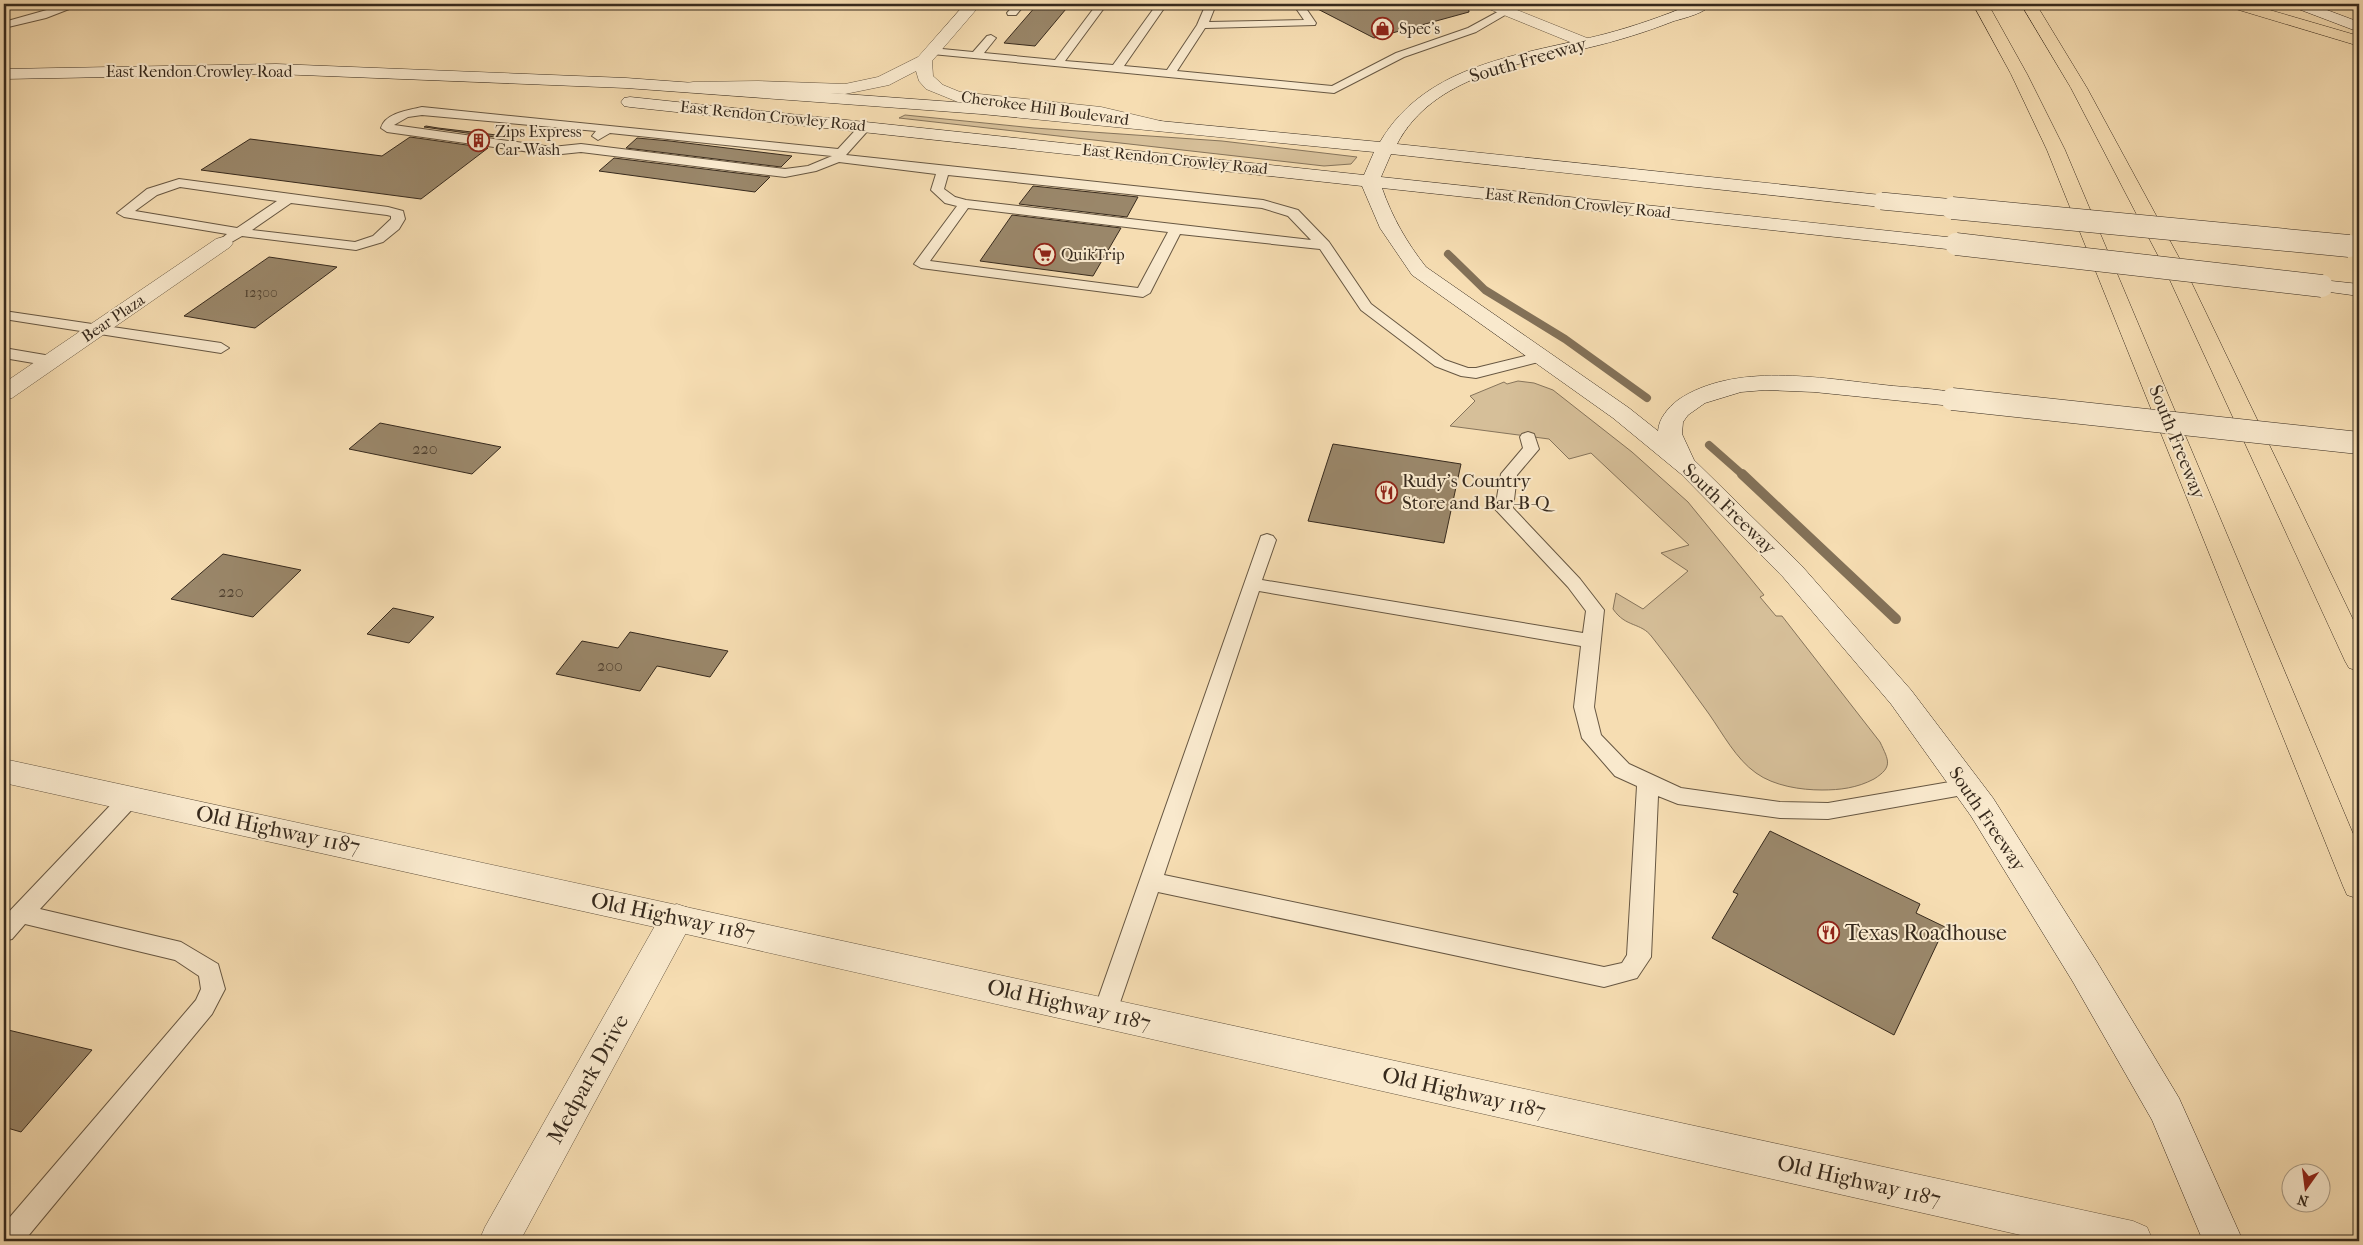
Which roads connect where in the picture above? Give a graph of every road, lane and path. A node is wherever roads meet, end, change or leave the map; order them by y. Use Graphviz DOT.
graph roads {
  1 [pos="77,4"];
  2 [pos="973,4"];
  3 [pos="1020,4"];
  4 [pos="1102,4"];
  5 [pos="1162,4"];
  6 [pos="1205,4"];
  7 [pos="1212,4"];
  8 [pos="1298,4"];
  9 [pos="1489,4"];
  10 [pos="1704,4"];
  11 [pos="1980,4"];
  12 [pos="2028,4"];
  13 [pos="2234,4"];
  14 [pos="2298,4"];
  15 [pos="1508,11"];
  16 [pos="1012,13"];
  17 [pos="4,25"];
  18 [pos="1202,25"];
  19 [pos="2359,27"];
  20 [pos="992,38"];
  21 [pos="2359,41"];
  22 [pos="1586,43"];
  23 [pos="976,55"];
  24 [pos="928,56"];
  25 [pos="1058,63"];
  26 [pos="1116,69"];
  27 [pos="4,74"];
  28 [pos="395,74"];
  29 [pos="1170,74"];
  30 [pos="687,87"];
  31 [pos="888,102"];
  32 [pos="866,126"];
  33 [pos="1159,126"];
  34 [pos="608,129"];
  35 [pos="581,148"];
  36 [pos="1385,148"];
  37 [pos="839,156"];
  38 [pos="942,171"];
  39 [pos="1370,181"];
  40 [pos="289,198"];
  41 [pos="965,204"];
  42 [pos="1176,229"];
  43 [pos="231,237"];
  44 [pos="1324,245"];
  45 [pos="2354,246"];
  46 [pos="2359,290"];
  47 [pos="4,315"];
  48 [pos="98,329"];
  49 [pos="221,348"];
  50 [pos="4,353"];
  51 [pos="1541,357"];
  52 [pos="51,361"];
  53 [pos="7,389"];
  54 [pos="1528,437"];
  55 [pos="2359,443"];
  56 [pos="1690,469"];
  57 [pos="1267,540"];
  58 [pos="1252,584"];
  59 [pos="1591,641"];
  60 [pos="2359,661"];
  61 [pos="4,771"];
  62 [pos="1648,782"];
  63 [pos="1967,787"];
  64 [pos="130,798"];
  65 [pos="1150,881"];
  66 [pos="2359,886"];
  67 [pos="13,912"];
  68 [pos="678,918"];
  69 [pos="4,932"];
  70 [pos="1105,1013"];
  71 [pos="7,1241"];
  72 [pos="499,1241"];
  73 [pos="2133,1241"];
  74 [pos="2223,1241"];
  1 -- 17 [label="lane"];
  2 -- 24 [label="main road"];
  3 -- 16 [label="lane"];
  4 -- 25 [label="lane"];
  5 -- 26 [label="lane"];
  6 -- 7 [label="lane"];
  7 -- 18 [label="lane"];
  8 -- 18 [label="lane"];
  9 -- 15 [label="main road"];
  10 -- 22 [label="main road, South Freeway"];
  11 -- 66 [label="highway, South Freeway"];
  12 -- 60 [label="highway"];
  13 -- 21 [label="highway"];
  14 -- 19 [label="main road"];
  15 -- 22 [label="main road"];
  15 -- 29 [label="lane"];
  18 -- 29 [label="lane"];
  20 -- 23 [label="lane"];
  22 -- 36 [label="main road, South Freeway"];
  23 -- 24 [label="lane"];
  23 -- 25 [label="lane"];
  24 -- 30 [label="main road"];
  24 -- 33 [label="main road, Cherokee Hill Boulevard"];
  25 -- 26 [label="lane"];
  26 -- 29 [label="lane"];
  27 -- 28 [label="main road, East Rendon Crowley Road"];
  28 -- 30 [label="main road, East Rendon Crowley Road"];
  28 -- 32 [label="main road, East Rendon Crowley Road"];
  30 -- 31 [label="main road, East Rendon Crowley Road"];
  31 -- 32 [label="main road"];
  31 -- 33 [label="main road, East Rendon Crowley Road"];
  32 -- 37 [label="lane"];
  32 -- 39 [label="main road, East Rendon Crowley Road"];
  33 -- 36 [label="main road, East Rendon Crowley Road"];
  34 -- 35 [label="lane"];
  34 -- 35 [label="lane"];
  34 -- 37 [label="lane"];
  35 -- 37 [label="lane"];
  36 -- 39 [label="main road, South Freeway"];
  36 -- 45 [label="main road, East Rendon Crowley Road, bridge"];
  37 -- 38 [label="lane"];
  38 -- 41 [label="lane"];
  38 -- 44 [label="lane"];
  39 -- 46 [label="main road, East Rendon Crowley Road, bridge"];
  39 -- 51 [label="main road, South Freeway"];
  40 -- 43 [label="lane"];
  40 -- 43 [label="lane"];
  40 -- 43 [label="lane"];
  41 -- 42 [label="lane"];
  41 -- 42 [label="lane"];
  42 -- 44 [label="lane"];
  43 -- 48 [label="main road, Bear Plaza"];
  44 -- 51 [label="lane"];
  47 -- 48 [label="lane"];
  48 -- 49 [label="lane"];
  48 -- 52 [label="main road, Bear Plaza"];
  50 -- 52 [label="lane"];
  51 -- 56 [label="main road, South Freeway"];
  52 -- 53 [label="main road, Bear Plaza"];
  54 -- 59 [label="lane"];
  55 -- 56 [label="main road, bridge"];
  56 -- 63 [label="main road, South Freeway"];
  57 -- 58 [label="lane"];
  58 -- 59 [label="lane"];
  58 -- 65 [label="lane"];
  59 -- 62 [label="lane"];
  61 -- 64 [label="main road, Old Highway 1187"];
  62 -- 63 [label="lane"];
  62 -- 65 [label="lane"];
  63 -- 74 [label="main road, South Freeway"];
  64 -- 67 [label="lane"];
  64 -- 68 [label="main road, Old Highway 1187"];
  65 -- 70 [label="lane"];
  67 -- 69 [label="lane"];
  67 -- 71 [label="lane"];
  68 -- 70 [label="main road, Old Highway 1187"];
  68 -- 72 [label="main road, Medpark Drive"];
  70 -- 73 [label="main road, Old Highway 1187"];
}
